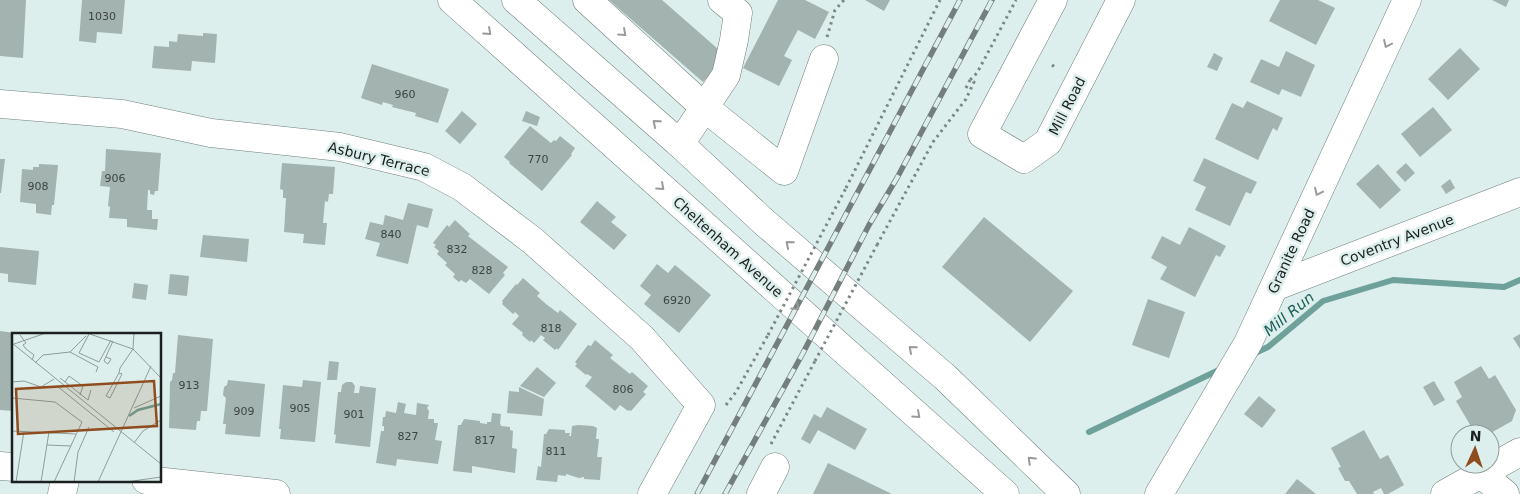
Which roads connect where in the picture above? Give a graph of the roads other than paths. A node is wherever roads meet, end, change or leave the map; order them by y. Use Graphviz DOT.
graph roads {
  1 [pos="452,0"];
  2 [pos="516,0"];
  3 [pos="587,0"];
  4 [pos="722,0"];
  5 [pos="1053,0"];
  6 [pos="1121,0"];
  7 [pos="1407,0"];
  8 [pos="824,59"];
  9 [pos="0,104"];
  10 [pos="704,107"];
  11 [pos="680,144"];
  12 [pos="1520,192"];
  13 [pos="1274,287"];
  14 [pos="1520,452"];
  15 [pos="773,456"];
  16 [pos="1500,463"];
  17 [pos="1481,474"];
  18 [pos="161,482"];
  19 [pos="276,494"];
  20 [pos="652,494"];
  21 [pos="761,494"];
  22 [pos="1005,494"];
  23 [pos="1066,494"];
  24 [pos="1159,494"];
  25 [pos="1445,494"];
  26 [pos="1505,494"];
  1 -- 22 [label="main road, Cheltenham Avenue, one-way"];
  11 -- 2 [label="main road, one-way"];
  3 -- 10 [label="main road, one-way"];
  4 -- 10 [label="main road"];
  5 -- 6 [label="main road, Mill Road"];
  7 -- 13 [label="main road, Granite Road, one-way"];
  8 -- 10 [label="main road"];
  9 -- 20 [label="main road, Asbury Terrace"];
  10 -- 11 [label="main road"];
  23 -- 11 [label="main road, one-way"];
  12 -- 13 [label="main road, Coventry Avenue"];
  13 -- 24 [label="main road, Granite Road"];
  14 -- 16 [label="main road"];
  15 -- 21 [label="main road"];
  17 -- 25 [label="main road"];
  17 -- 26 [label="main road"];
  18 -- 19 [label="main road"];
}
